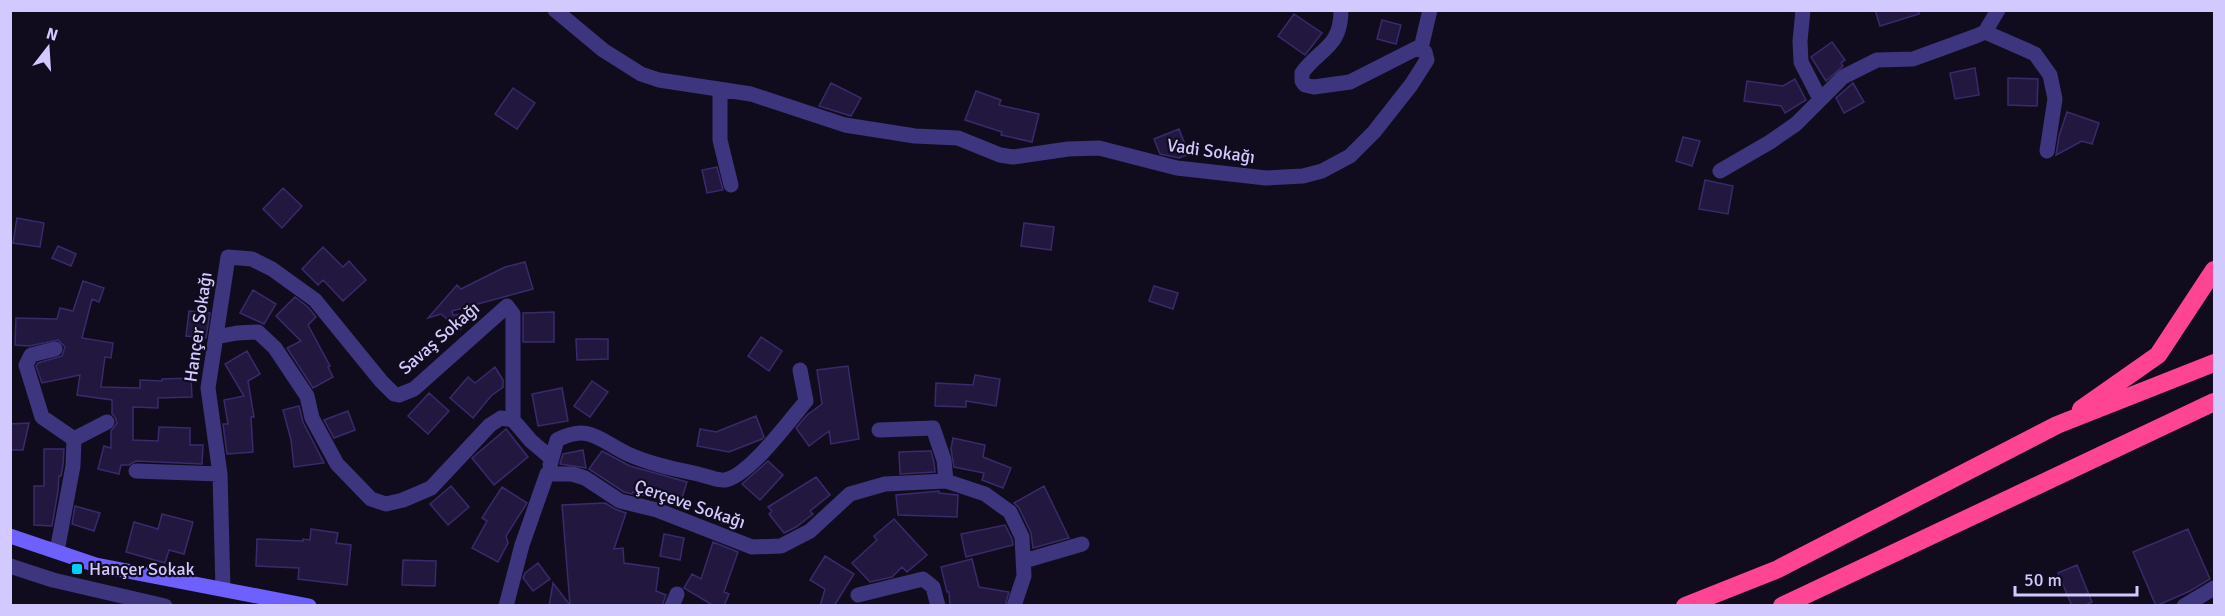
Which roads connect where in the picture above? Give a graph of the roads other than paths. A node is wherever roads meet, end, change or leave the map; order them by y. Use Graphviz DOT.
graph roads {
  1 [pos="555,10"];
  2 [pos="1341,10"];
  3 [pos="1430,10"];
  4 [pos="1803,10"];
  5 [pos="1998,10"];
  6 [pos="1985,32"];
  7 [pos="1421,48"];
  8 [pos="720,91"];
  9 [pos="1820,99"];
  10 [pos="2047,150"];
  11 [pos="1720,171"];
  12 [pos="731,185"];
  13 [pos="228,257"];
  14 [pos="2214,270"];
  15 [pos="216,337"];
  16 [pos="55,349"];
  17 [pos="2214,363"];
  18 [pos="800,370"];
  19 [pos="2214,402"];
  20 [pos="2214,409"];
  21 [pos="2192,412"];
  22 [pos="513,420"];
  23 [pos="106,422"];
  24 [pos="2057,425"];
  25 [pos="879,430"];
  26 [pos="74,439"];
  27 [pos="552,458"];
  28 [pos="136,471"];
  29 [pos="220,474"];
  30 [pos="547,474"];
  31 [pos="946,481"];
  32 [pos="10,536"];
  33 [pos="1082,544"];
  34 [pos="57,551"];
  35 [pos="1024,561"];
  36 [pos="10,567"];
  37 [pos="2214,588"];
  38 [pos="223,589"];
  39 [pos="858,595"];
  40 [pos="165,606"];
  41 [pos="309,606"];
  42 [pos="506,606"];
  43 [pos="938,606"];
  44 [pos="1014,606"];
  45 [pos="1685,606"];
  46 [pos="1782,606"];
  47 [pos="2184,606"];
  1 -- 8 [label="street, Vadi Sokağı"];
  2 -- 7 [label="street"];
  3 -- 7 [label="street"];
  4 -- 9 [label="street"];
  5 -- 6 [label="street"];
  6 -- 9 [label="street"];
  6 -- 10 [label="street"];
  7 -- 8 [label="street, Vadi Sokağı"];
  8 -- 12 [label="street"];
  9 -- 11 [label="street"];
  13 -- 15 [label="street, Hançer Sokağı"];
  13 -- 22 [label="street, Savaş Sokağı"];
  14 -- 24 [label="highway"];
  15 -- 22 [label="street"];
  15 -- 29 [label="street, Hançer Sokağı"];
  16 -- 26 [label="street"];
  17 -- 24 [label="highway"];
  18 -- 27 [label="street"];
  19 -- 21 [label="highway"];
  20 -- 21 [label="highway"];
  21 -- 46 [label="highway"];
  22 -- 27 [label="street"];
  23 -- 26 [label="street"];
  24 -- 45 [label="highway"];
  25 -- 31 [label="street"];
  26 -- 34 [label="street"];
  27 -- 30 [label="street"];
  28 -- 29 [label="street"];
  29 -- 38 [label="street, Hançer Sokağı"];
  30 -- 31 [label="street, Çerçeve Sokağı"];
  30 -- 42 [label="street"];
  31 -- 35 [label="street, Çerçeve Sokağı"];
  32 -- 34 [label="main road"];
  33 -- 35 [label="street"];
  34 -- 38 [label="main road"];
  35 -- 44 [label="street, Çerçeve Sokağı"];
  36 -- 40 [label="street"];
  37 -- 47 [label="street"];
  38 -- 41 [label="main road"];
  39 -- 43 [label="street"];
}
